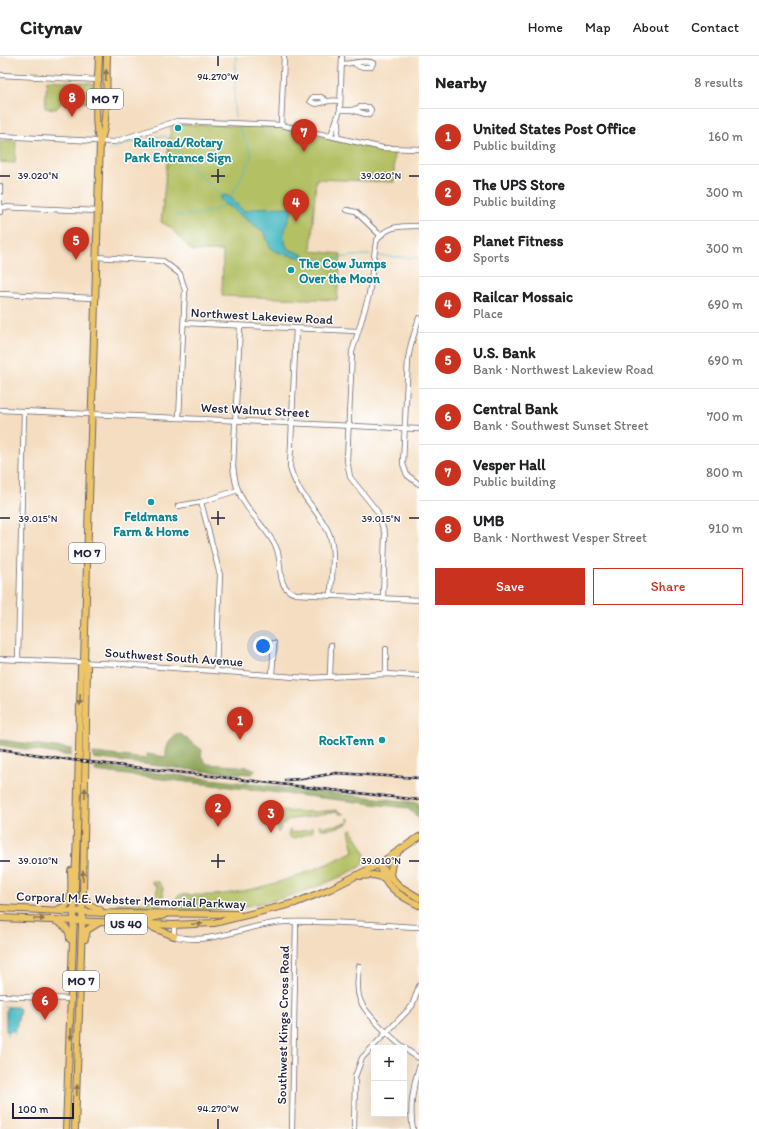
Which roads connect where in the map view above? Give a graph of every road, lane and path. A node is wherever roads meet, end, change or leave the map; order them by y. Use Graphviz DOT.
graph roads {
  1 [pos="99,56"];
  2 [pos="107,56"];
  3 [pos="284,56"];
  4 [pos="342,56"];
  5 [pos="342,64"];
  6 [pos="355,64"];
  7 [pos="0,75"];
  8 [pos="99,80"];
  9 [pos="328,101"];
  10 [pos="340,101"];
  11 [pos="340,110"];
  12 [pos="352,110"];
  13 [pos="338,120"];
  14 [pos="281,125"];
  15 [pos="331,135"];
  16 [pos="0,136"];
  17 [pos="336,137"];
  18 [pos="100,141"];
  19 [pos="419,149"];
  20 [pos="0,186"];
  21 [pos="0,207"];
  22 [pos="347,210"];
  23 [pos="98,211"];
  24 [pos="0,212"];
  25 [pos="419,226"];
  26 [pos="380,235"];
  27 [pos="96,257"];
  28 [pos="0,294"];
  29 [pos="95,298"];
  30 [pos="419,318"];
  31 [pos="184,323"];
  32 [pos="240,326"];
  33 [pos="296,328"];
  34 [pos="357,331"];
  35 [pos="0,410"];
  36 [pos="24,411"];
  37 [pos="91,414"];
  38 [pos="179,418"];
  39 [pos="236,421"];
  40 [pos="292,423"];
  41 [pos="349,426"];
  42 [pos="405,428"];
  43 [pos="419,429"];
  44 [pos="419,484"];
  45 [pos="238,490"];
  46 [pos="200,502"];
  47 [pos="178,506"];
  48 [pos="330,596"];
  49 [pos="383,599"];
  50 [pos="419,600"];
  51 [pos="274,643"];
  52 [pos="331,645"];
  53 [pos="386,649"];
  54 [pos="0,659"];
  55 [pos="18,659"];
  56 [pos="84,662"];
  57 [pos="216,671"];
  58 [pos="386,674"];
  59 [pos="272,675"];
  60 [pos="419,676"];
  61 [pos="330,677"];
  62 [pos="419,837"];
  63 [pos="398,851"];
  64 [pos="379,864"];
  65 [pos="76,870"];
  66 [pos="390,875"];
  67 [pos="355,877"];
  68 [pos="382,877"];
  69 [pos="83,894"];
  70 [pos="419,898"];
  71 [pos="419,905"];
  72 [pos="0,908"];
  73 [pos="51,910"];
  74 [pos="74,911"];
  75 [pos="82,912"];
  76 [pos="105,912"];
  77 [pos="168,913"];
  78 [pos="252,914"];
  79 [pos="0,918"];
  80 [pos="52,920"];
  81 [pos="74,920"];
  82 [pos="82,921"];
  83 [pos="101,922"];
  84 [pos="296,922"];
  85 [pos="127,924"];
  86 [pos="137,924"];
  87 [pos="174,925"];
  88 [pos="419,927"];
  89 [pos="174,936"];
  90 [pos="72,951"];
  91 [pos="81,957"];
  92 [pos="359,966"];
  93 [pos="419,986"];
  94 [pos="0,996"];
  95 [pos="72,999"];
  96 [pos="79,1028"];
  97 [pos="387,1032"];
  98 [pos="419,1058"];
  99 [pos="419,1067"];
  100 [pos="68,1102"];
  101 [pos="66,1129"];
  102 [pos="71,1129"];
  103 [pos="74,1129"];
  104 [pos="292,1129"];
  105 [pos="354,1129"];
  106 [pos="413,1129"];
  1 -- 8 [label="main road, MO 7"];
  18 -- 2 [label="main road, MO 7, one-way"];
  3 -- 14 [label="street"];
  4 -- 5 [label="street"];
  5 -- 6 [label="street"];
  5 -- 10 [label="street"];
  7 -- 8 [label="street"];
  8 -- 18 [label="main road, MO 7"];
  9 -- 10 [label="street"];
  10 -- 11 [label="street"];
  11 -- 12 [label="street"];
  11 -- 13 [label="street"];
  13 -- 15 [label="street"];
  13 -- 17 [label="street"];
  14 -- 15 [label="street"];
  14 -- 18 [label="street"];
  15 -- 17 [label="street"];
  16 -- 18 [label="street"];
  17 -- 19 [label="street"];
  18 -- 23 [label="main road, MO 7"];
  20 -- 21 [label="street"];
  21 -- 23 [label="street"];
  21 -- 24 [label="street"];
  22 -- 26 [label="street"];
  23 -- 27 [label="main road, MO 7"];
  25 -- 26 [label="street"];
  26 -- 34 [label="street"];
  27 -- 29 [label="main road, MO 7"];
  27 -- 31 [label="street, Northwest Lakeview Road"];
  28 -- 29 [label="street"];
  29 -- 37 [label="main road, MO 7"];
  30 -- 42 [label="street"];
  31 -- 32 [label="street, Northwest Lakeview Road"];
  31 -- 38 [label="street"];
  32 -- 33 [label="street, Northwest Lakeview Road"];
  32 -- 39 [label="street"];
  33 -- 34 [label="street, Northwest Lakeview Road"];
  33 -- 40 [label="street"];
  34 -- 41 [label="street"];
  35 -- 36 [label="street, West Walnut Street"];
  36 -- 37 [label="street, West Walnut Street"];
  36 -- 55 [label="street"];
  37 -- 38 [label="street, West Walnut Street"];
  37 -- 56 [label="main road, MO 7"];
  38 -- 39 [label="street, West Walnut Street"];
  39 -- 40 [label="street, West Walnut Street"];
  39 -- 45 [label="street"];
  40 -- 41 [label="street, West Walnut Street"];
  40 -- 48 [label="street"];
  41 -- 42 [label="street, West Walnut Street"];
  41 -- 49 [label="street"];
  42 -- 43 [label="street, West Walnut Street"];
  42 -- 44 [label="street"];
  45 -- 46 [label="street"];
  45 -- 48 [label="street"];
  46 -- 47 [label="street"];
  46 -- 57 [label="street"];
  48 -- 49 [label="street"];
  49 -- 50 [label="street"];
  51 -- 59 [label="street"];
  52 -- 61 [label="street"];
  53 -- 58 [label="street"];
  54 -- 55 [label="street, Southwest South Avenue"];
  55 -- 56 [label="street, Southwest South Avenue"];
  56 -- 57 [label="street, Southwest South Avenue"];
  56 -- 65 [label="main road, MO 7, one-way"];
  69 -- 56 [label="main road, MO 7, one-way"];
  57 -- 59 [label="street, Southwest South Avenue"];
  58 -- 60 [label="street, Southwest South Avenue"];
  58 -- 61 [label="street, Southwest South Avenue"];
  59 -- 61 [label="street, Southwest South Avenue"];
  62 -- 63 [label="main road, US 40"];
  63 -- 64 [label="main road, US 40"];
  63 -- 66 [label="main road"];
  64 -- 66 [label="main road"];
  64 -- 67 [label="main road, US 40"];
  64 -- 68 [label="main road"];
  65 -- 73 [label="main road"];
  65 -- 74 [label="main road, MO 7"];
  66 -- 70 [label="main road"];
  67 -- 68 [label="main road"];
  67 -- 78 [label="main road, US 40"];
  68 -- 71 [label="main road"];
  69 -- 75 [label="main road, MO 7"];
  69 -- 76 [label="main road"];
  72 -- 73 [label="main road, Corporal M.E. Webster Memorial Parkway / US 40"];
  73 -- 74 [label="main road, Corporal M.E. Webster Memorial Parkway / US 40"];
  74 -- 75 [label="main road, Corporal M.E. Webster Memorial Parkway / US 40"];
  74 -- 81 [label="main road, MO 7"];
  75 -- 76 [label="main road, Corporal M.E. Webster Memorial Parkway / US 40"];
  75 -- 82 [label="main road, MO 7"];
  76 -- 77 [label="main road, Corporal M.E. Webster Memorial Parkway / US 40"];
  77 -- 78 [label="main road, Corporal M.E. Webster Memorial Parkway / US 40"];
  77 -- 85 [label="main road"];
  87 -- 78 [label="main road, Corporal M.E. Webster Memorial Parkway / US 40, one-way"];
  79 -- 80 [label="main road, Corporal M.E. Webster Memorial Parkway / US 40, one-way"];
  80 -- 81 [label="main road, Corporal M.E. Webster Memorial Parkway / US 40"];
  80 -- 90 [label="main road"];
  81 -- 82 [label="main road, Corporal M.E. Webster Memorial Parkway / US 40"];
  81 -- 90 [label="main road, MO 7"];
  82 -- 83 [label="main road, Corporal M.E. Webster Memorial Parkway / US 40"];
  82 -- 91 [label="main road, MO 7"];
  83 -- 85 [label="main road, Corporal M.E. Webster Memorial Parkway / US 40"];
  83 -- 91 [label="main road"];
  84 -- 88 [label="street"];
  84 -- 89 [label="street"];
  84 -- 104 [label="street, Southwest Kings Cross Road"];
  85 -- 86 [label="main road, Corporal M.E. Webster Memorial Parkway / US 40"];
  86 -- 87 [label="main road, Corporal M.E. Webster Memorial Parkway / US 40"];
  86 -- 89 [label="main road"];
  87 -- 89 [label="street"];
  90 -- 95 [label="main road, MO 7"];
  91 -- 96 [label="main road, MO 7"];
  92 -- 97 [label="street"];
  93 -- 97 [label="street"];
  94 -- 95 [label="street"];
  95 -- 96 [label="main road"];
  95 -- 100 [label="main road, MO 7, one-way"];
  103 -- 96 [label="main road, MO 7, one-way"];
  97 -- 98 [label="street"];
  97 -- 105 [label="street"];
  99 -- 106 [label="street"];
  100 -- 101 [label="main road, MO 7"];
  100 -- 102 [label="main road"];
}
